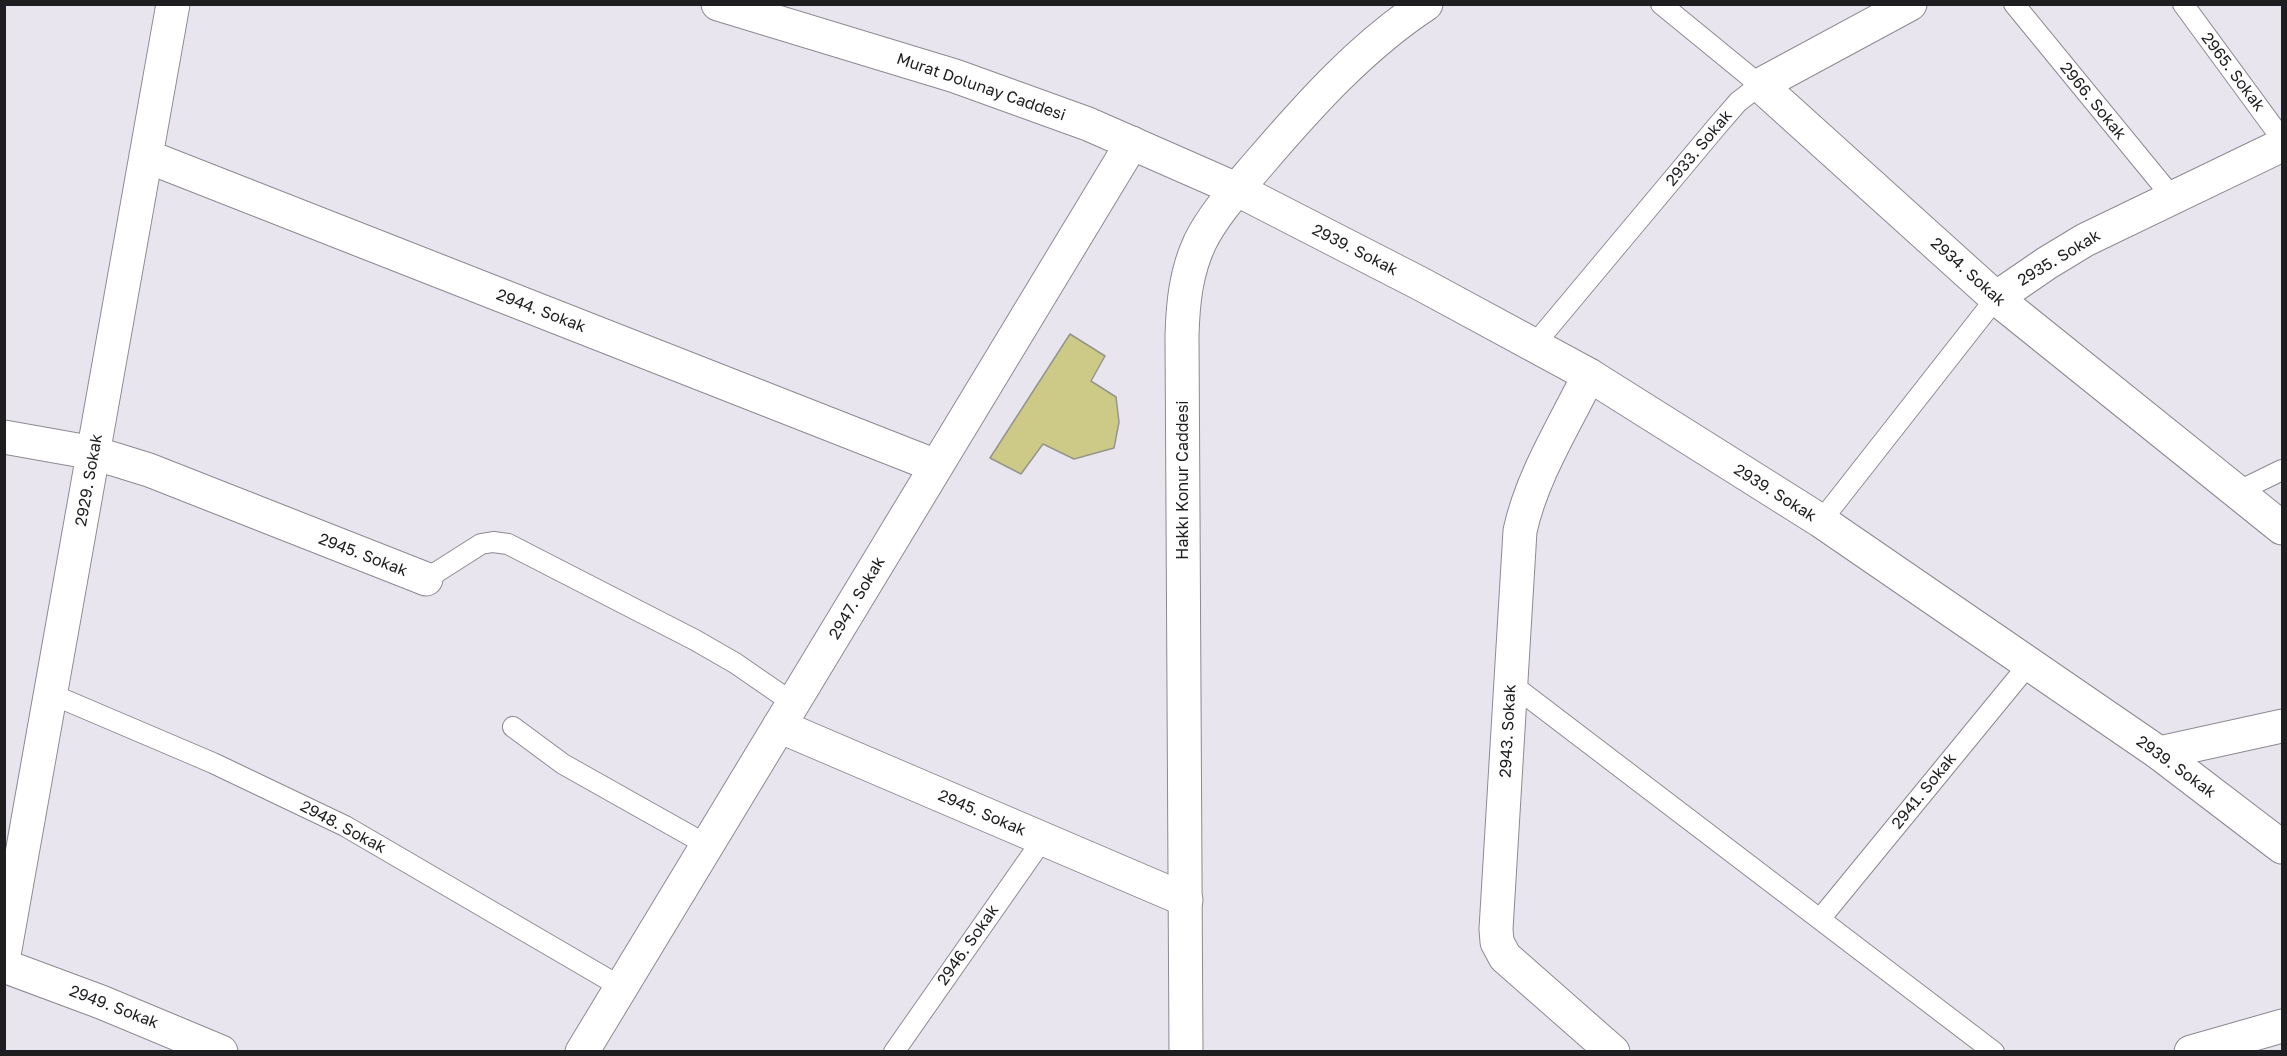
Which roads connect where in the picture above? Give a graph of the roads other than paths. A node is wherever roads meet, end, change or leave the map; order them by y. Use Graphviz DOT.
graph roads {
  1 [pos="173,4"];
  2 [pos="1426,4"];
  3 [pos="1661,4"];
  4 [pos="1910,4"];
  5 [pos="2014,4"];
  6 [pos="2183,4"];
  7 [pos="737,7"];
  8 [pos="1760,85"];
  9 [pos="2283,138"];
  10 [pos="1132,144"];
  11 [pos="2283,144"];
  12 [pos="146,156"];
  13 [pos="1236,189"];
  14 [pos="2173,198"];
  15 [pos="1996,298"];
  16 [pos="1534,345"];
  17 [pos="1589,375"];
  18 [pos="4,437"];
  19 [pos="94,453"];
  20 [pos="936,466"];
  21 [pos="2283,470"];
  22 [pos="2237,492"];
  23 [pos="1821,521"];
  24 [pos="2283,528"];
  25 [pos="426,579"];
  26 [pos="2028,664"];
  27 [pos="1510,683"];
  28 [pos="51,694"];
  29 [pos="786,714"];
  30 [pos="2283,726"];
  31 [pos="513,727"];
  32 [pos="2159,753"];
  33 [pos="1043,839"];
  34 [pos="707,845"];
  35 [pos="2283,847"];
  36 [pos="1186,900"];
  37 [pos="1820,919"];
  38 [pos="4,955"];
  39 [pos="4,966"];
  40 [pos="621,987"];
  41 [pos="2283,1026"];
  42 [pos="221,1052"];
  43 [pos="582,1052"];
  44 [pos="894,1052"];
  45 [pos="1186,1052"];
  46 [pos="1613,1052"];
  47 [pos="1995,1052"];
  48 [pos="2191,1052"];
  1 -- 12 [label="street, 2929. Sokak"];
  2 -- 13 [label="street, Hakkı Konur Caddesi"];
  3 -- 8 [label="lane, 2934. Sokak"];
  4 -- 8 [label="street, 2933. Sokak"];
  5 -- 14 [label="lane, 2966. Sokak"];
  6 -- 9 [label="lane, 2965. Sokak"];
  7 -- 10 [label="street, Murat Dolunay Caddesi"];
  8 -- 15 [label="street, 2934. Sokak"];
  8 -- 16 [label="lane, 2933. Sokak"];
  10 -- 13 [label="street, Murat Dolunay Caddesi"];
  10 -- 20 [label="street, 2947. Sokak"];
  11 -- 14 [label="street, 2935. Sokak"];
  12 -- 19 [label="street, 2929. Sokak"];
  12 -- 20 [label="street, 2944. Sokak"];
  13 -- 16 [label="street, 2939. Sokak"];
  13 -- 36 [label="street, Hakkı Konur Caddesi"];
  14 -- 15 [label="street, 2935. Sokak"];
  15 -- 22 [label="street, 2934. Sokak"];
  15 -- 23 [label="lane, 2935. Sokak"];
  16 -- 17 [label="street, 2939. Sokak"];
  17 -- 23 [label="street, 2939. Sokak"];
  17 -- 27 [label="street, 2943. Sokak"];
  18 -- 19 [label="street, 2945. Sokak"];
  19 -- 25 [label="street, 2945. Sokak"];
  19 -- 28 [label="street, 2929. Sokak"];
  20 -- 29 [label="street, 2947. Sokak"];
  21 -- 22 [label="lane"];
  22 -- 24 [label="street, 2934. Sokak"];
  23 -- 26 [label="street, 2939. Sokak"];
  25 -- 29 [label="lane, 2945. Sokak"];
  26 -- 32 [label="street, 2939. Sokak"];
  26 -- 37 [label="lane, 2941. Sokak"];
  27 -- 37 [label="lane"];
  27 -- 46 [label="street, 2943. Sokak"];
  28 -- 38 [label="street, 2929. Sokak"];
  28 -- 40 [label="lane, 2948. Sokak"];
  29 -- 33 [label="street, 2945. Sokak"];
  29 -- 34 [label="street, 2947. Sokak"];
  30 -- 32 [label="street"];
  31 -- 34 [label="lane"];
  32 -- 35 [label="street, 2939. Sokak"];
  33 -- 36 [label="street, 2945. Sokak"];
  33 -- 44 [label="lane, 2946. Sokak"];
  34 -- 40 [label="street, 2947. Sokak"];
  36 -- 45 [label="street, Hakkı Konur Caddesi"];
  37 -- 47 [label="lane"];
  39 -- 42 [label="street, 2949. Sokak"];
  40 -- 43 [label="street, 2947. Sokak"];
  41 -- 48 [label="street"];
}
